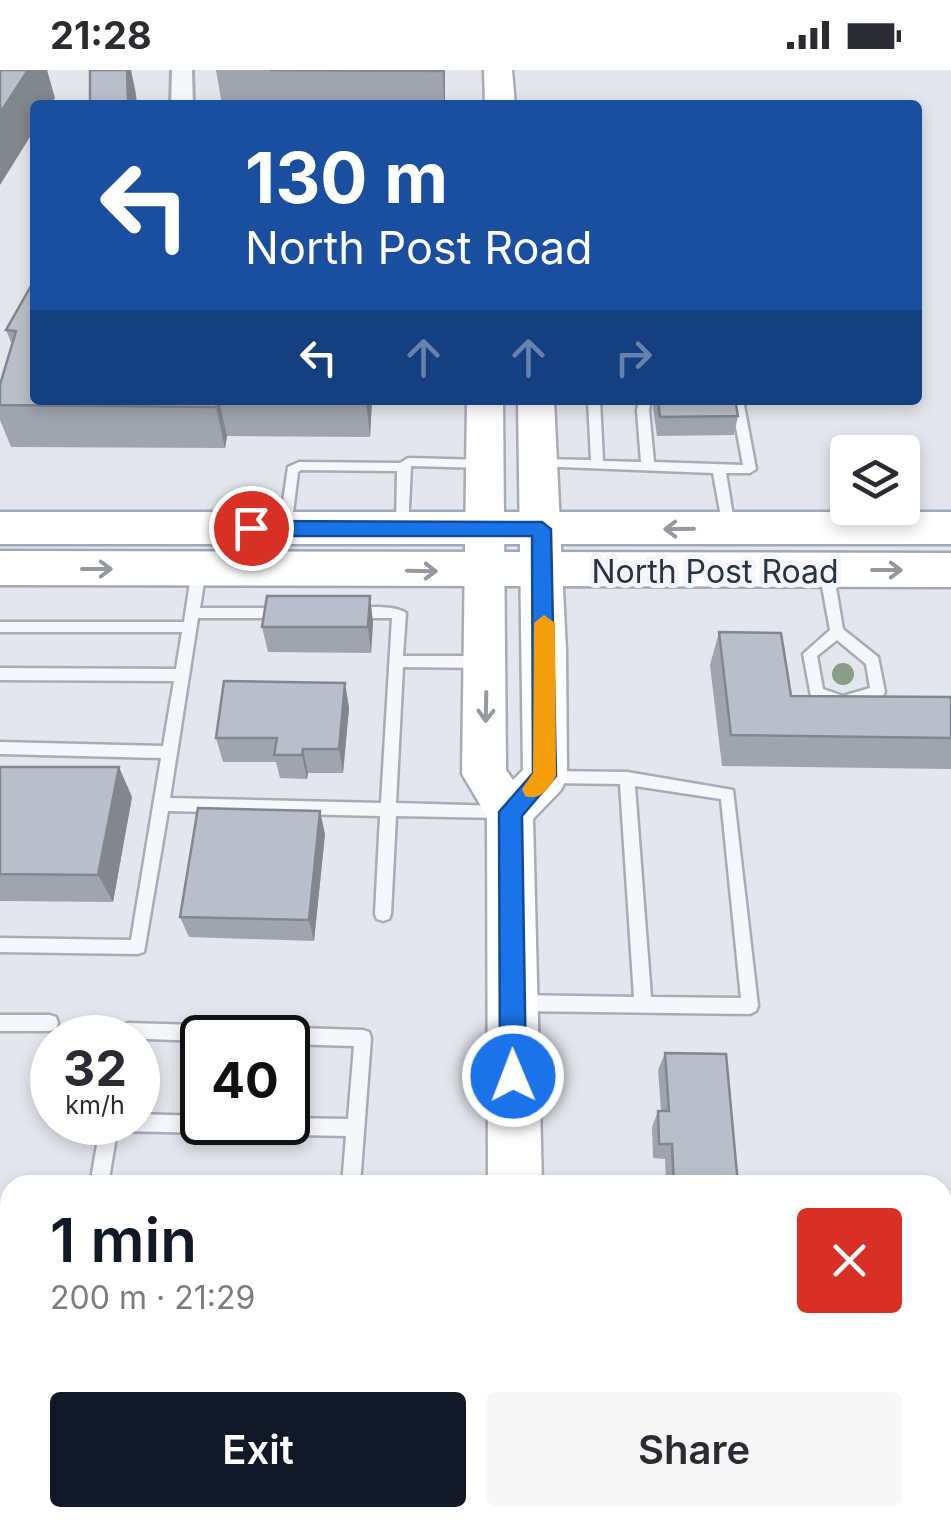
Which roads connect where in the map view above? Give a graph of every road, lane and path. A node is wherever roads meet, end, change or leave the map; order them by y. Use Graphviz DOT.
graph roads {
  1 [pos="182,70"];
  2 [pos="498,70"];
  3 [pos="182,100"];
  4 [pos="500,100"];
  5 [pos="485,405"];
  6 [pos="536,405"];
  7 [pos="594,405"];
  8 [pos="644,405"];
  9 [pos="738,405"];
  10 [pos="538,463"];
  11 [pos="485,464"];
  12 [pos="597,464"];
  13 [pos="403,467"];
  14 [pos="648,468"];
  15 [pos="719,469"];
  16 [pos="0,528"];
  17 [pos="729,528"];
  18 [pos="951,528"];
  19 [pos="284,529"];
  20 [pos="402,530"];
  21 [pos="542,550"];
  22 [pos="486,551"];
  23 [pos="0,568"];
  24 [pos="199,569"];
  25 [pos="826,570"];
  26 [pos="951,570"];
  27 [pos="305,613"];
  28 [pos="342,613"];
  29 [pos="192,620"];
  30 [pos="0,627"];
  31 [pos="837,632"];
  32 [pos="396,662"];
  33 [pos="487,662"];
  34 [pos="0,674"];
  35 [pos="182,675"];
  36 [pos="0,748"];
  37 [pos="170,752"];
  38 [pos="544,776"];
  39 [pos="627,778"];
  40 [pos="161,804"];
  41 [pos="390,809"];
  42 [pos="510,812"];
  43 [pos="382,914"];
  44 [pos="0,945"];
  45 [pos="512,1003"];
  46 [pos="643,1005"];
  47 [pos="0,1023"];
  48 [pos="30,1023"];
  49 [pos="160,1032"];
  50 [pos="160,1123"];
  51 [pos="356,1128"];
  52 [pos="109,1145"];
  53 [pos="101,1175"];
  54 [pos="352,1175"];
  55 [pos="515,1175"];
  1 -- 3 [label="street"];
  2 -- 4 [label="street"];
  5 -- 11 [label="street"];
  6 -- 10 [label="street"];
  7 -- 12 [label="lane"];
  8 -- 14 [label="lane"];
  9 -- 15 [label="lane"];
  10 -- 12 [label="lane"];
  10 -- 21 [label="street"];
  11 -- 13 [label="lane"];
  11 -- 22 [label="street"];
  12 -- 14 [label="lane"];
  13 -- 19 [label="lane"];
  13 -- 20 [label="lane"];
  14 -- 15 [label="lane"];
  15 -- 17 [label="lane"];
  16 -- 19 [label="main road, North Post Road"];
  17 -- 18 [label="main road, North Post Road"];
  17 -- 21 [label="main road, North Post Road, one-way"];
  19 -- 20 [label="main road, North Post Road"];
  20 -- 22 [label="main road, North Post Road"];
  21 -- 22 [label="main road, North Post Road"];
  21 -- 25 [label="main road, North Post Road"];
  21 -- 38 [label="street"];
  24 -- 22 [label="main road, North Post Road, one-way"];
  22 -- 33 [label="street"];
  23 -- 24 [label="main road, North Post Road, one-way"];
  24 -- 29 [label="lane"];
  25 -- 26 [label="main road, North Post Road, one-way"];
  25 -- 31 [label="lane"];
  27 -- 29 [label="lane"];
  28 -- 32 [label="lane"];
  29 -- 30 [label="lane"];
  29 -- 35 [label="lane"];
  31 -- 31 [label="lane"];
  32 -- 33 [label="lane"];
  32 -- 41 [label="lane"];
  33 -- 42 [label="street, one-way"];
  34 -- 35 [label="lane"];
  35 -- 37 [label="lane"];
  36 -- 37 [label="lane"];
  37 -- 40 [label="lane"];
  38 -- 39 [label="lane"];
  38 -- 42 [label="street"];
  39 -- 46 [label="lane"];
  39 -- 46 [label="lane"];
  40 -- 41 [label="lane"];
  40 -- 44 [label="lane"];
  41 -- 42 [label="lane"];
  41 -- 43 [label="lane"];
  42 -- 45 [label="street"];
  45 -- 46 [label="lane"];
  45 -- 55 [label="street"];
  47 -- 48 [label="lane"];
  49 -- 51 [label="lane"];
  50 -- 51 [label="lane"];
  51 -- 54 [label="lane"];
  52 -- 53 [label="lane"];
}
